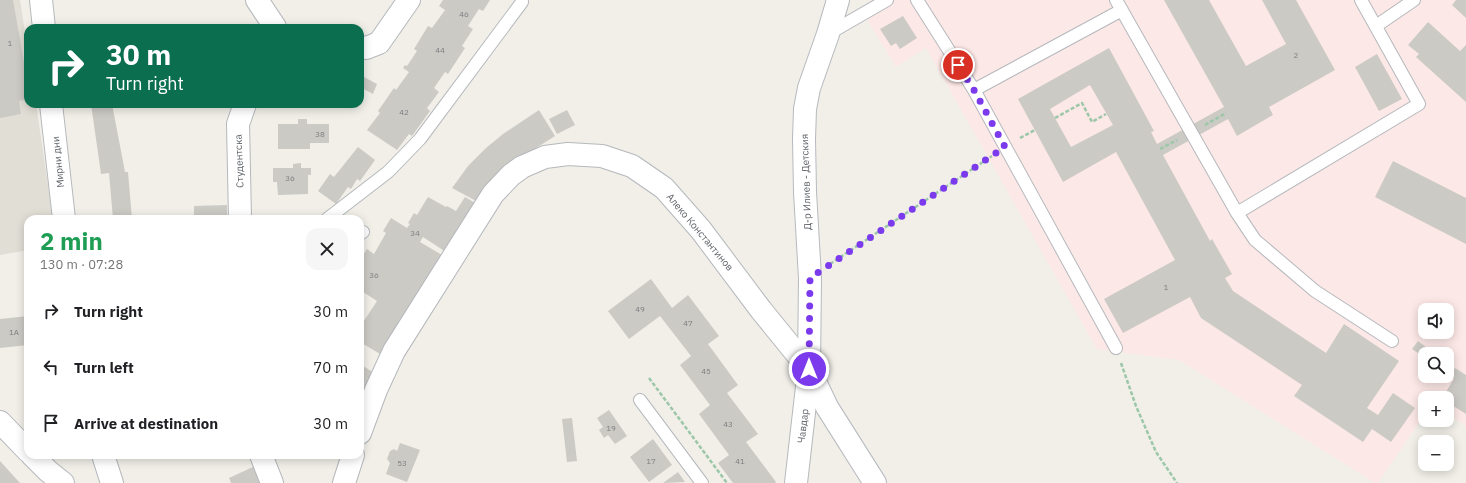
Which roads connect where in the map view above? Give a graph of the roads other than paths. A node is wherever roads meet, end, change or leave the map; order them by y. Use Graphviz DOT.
graph roads {
  1 [pos="41,0"];
  2 [pos="257,0"];
  3 [pos="409,0"];
  4 [pos="838,0"];
  5 [pos="887,0"];
  6 [pos="917,0"];
  7 [pos="1361,0"];
  8 [pos="1414,0"];
  9 [pos="522,2"];
  10 [pos="1119,5"];
  11 [pos="44,24"];
  12 [pos="278,24"];
  13 [pos="1376,26"];
  14 [pos="828,34"];
  15 [pos="364,47"];
  16 [pos="974,90"];
  17 [pos="51,108"];
  18 [pos="244,108"];
  19 [pos="1237,213"];
  20 [pos="64,215"];
  21 [pos="240,215"];
  22 [pos="332,215"];
  23 [pos="1392,341"];
  24 [pos="1116,348"];
  25 [pos="809,369"];
  26 [pos="640,400"];
  27 [pos="0,422"];
  28 [pos="364,422"];
  29 [pos="24,447"];
  30 [pos="36,459"];
  31 [pos="104,459"];
  32 [pos="263,459"];
  33 [pos="352,459"];
  34 [pos="63,483"];
  35 [pos="112,483"];
  36 [pos="272,483"];
  37 [pos="344,483"];
  38 [pos="702,483"];
  39 [pos="796,483"];
  40 [pos="875,483"];
  1 -- 11 [label="street"];
  2 -- 12 [label="street"];
  3 -- 15 [label="street"];
  4 -- 14 [label="street, Д-р Илиев - Детския"];
  5 -- 14 [label="lane"];
  6 -- 16 [label="lane"];
  7 -- 13 [label="lane"];
  8 -- 13 [label="lane"];
  9 -- 22 [label="lane"];
  10 -- 16 [label="lane"];
  10 -- 19 [label="lane"];
  13 -- 19 [label="lane"];
  14 -- 25 [label="street, Д-р Илиев - Детския"];
  16 -- 24 [label="lane"];
  17 -- 20 [label="street, Мирни дни"];
  18 -- 21 [label="street, Студентска"];
  19 -- 23 [label="lane"];
  25 -- 28 [label="street, Алеко Константинов"];
  25 -- 39 [label="street, Чавдар"];
  25 -- 40 [label="street, Алеко Константинов"];
  26 -- 38 [label="lane"];
  27 -- 29 [label="street"];
  30 -- 34 [label="street"];
  31 -- 35 [label="street"];
  32 -- 36 [label="street"];
  33 -- 37 [label="street"];
}
